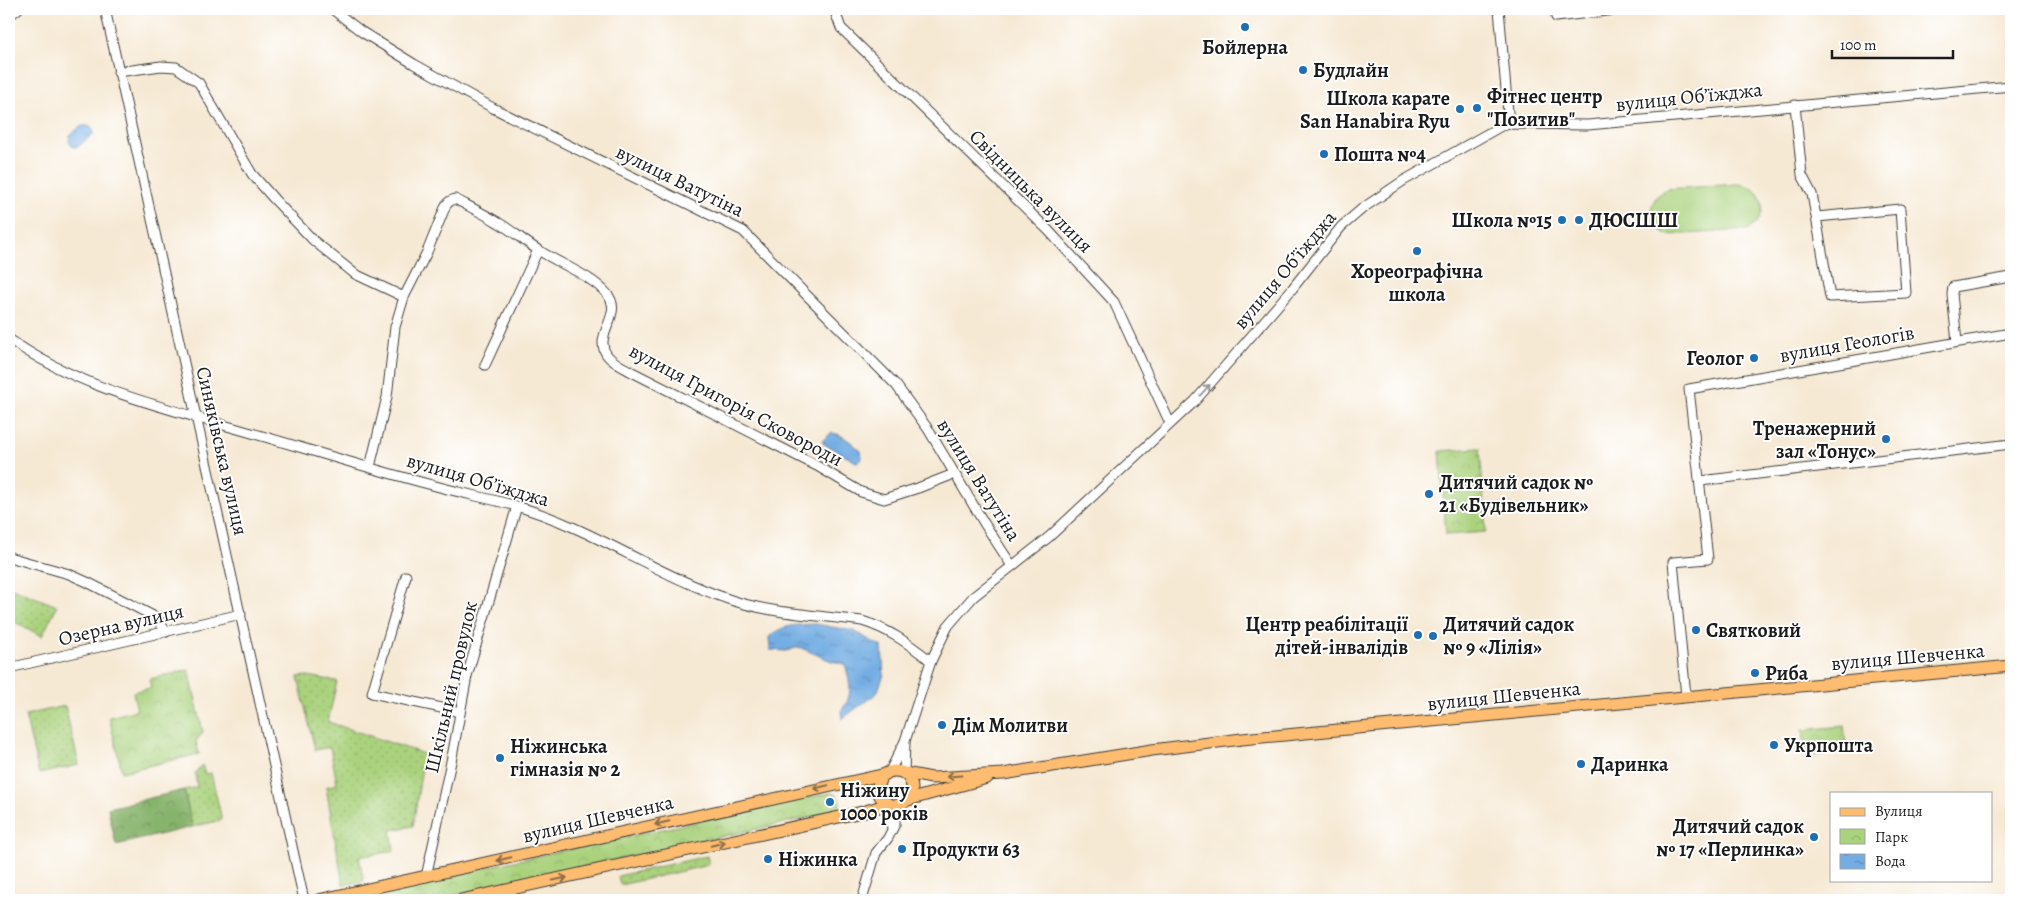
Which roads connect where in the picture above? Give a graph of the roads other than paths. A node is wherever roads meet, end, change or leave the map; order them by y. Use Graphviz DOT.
graph roads {
  1 [pos="18,9"];
  2 [pos="105,9"];
  3 [pos="332,9"];
  4 [pos="834,9"];
  5 [pos="1498,9"];
  6 [pos="1623,9"];
  7 [pos="9,16"];
  8 [pos="1556,17"];
  9 [pos="118,72"];
  10 [pos="2011,86"];
  11 [pos="1795,104"];
  12 [pos="1509,124"];
  13 [pos="1816,217"];
  14 [pos="538,250"];
  15 [pos="2011,277"];
  16 [pos="404,297"];
  17 [pos="2011,333"];
  18 [pos="9,339"];
  19 [pos="1957,342"];
  20 [pos="485,365"];
  21 [pos="197,417"];
  22 [pos="1170,423"];
  23 [pos="2011,444"];
  24 [pos="370,467"];
  25 [pos="954,474"];
  26 [pos="1700,481"];
  27 [pos="517,506"];
  28 [pos="9,557"];
  29 [pos="1012,566"];
  30 [pos="406,576"];
  31 [pos="241,614"];
  32 [pos="166,632"];
  33 [pos="931,661"];
  34 [pos="2011,666"];
  35 [pos="9,668"];
  36 [pos="1686,696"];
  37 [pos="460,712"];
  38 [pos="905,741"];
  39 [pos="888,773"];
  40 [pos="904,773"];
  41 [pos="1003,774"];
  42 [pos="896,803"];
  43 [pos="426,877"];
  44 [pos="304,900"];
  45 [pos="318,900"];
  46 [pos="461,900"];
  47 [pos="862,900"];
  1 -- 7 [label="street"];
  2 -- 9 [label="street, Синяківська вулиця"];
  3 -- 25 [label="street, вулиця Ватутіна"];
  4 -- 22 [label="street, Свідницька вулиця"];
  5 -- 12 [label="street"];
  6 -- 8 [label="street"];
  9 -- 16 [label="street"];
  9 -- 21 [label="street, Синяківська вулиця"];
  10 -- 11 [label="street, вулиця Обʼїжджа"];
  11 -- 12 [label="street, вулиця Обʼїжджа"];
  11 -- 13 [label="street"];
  22 -- 12 [label="street, вулиця Обʼїжджа, one-way"];
  13 -- 13 [label="street"];
  14 -- 16 [label="street, вулиця Григорія Сковороди"];
  14 -- 20 [label="street"];
  14 -- 25 [label="street, вулиця Григорія Сковороди"];
  15 -- 19 [label="street"];
  16 -- 24 [label="street, вулиця Григорія Сковороди"];
  17 -- 19 [label="street, вулиця Геологів"];
  18 -- 21 [label="street, вулиця Обʼїжджа"];
  19 -- 26 [label="street, вулиця Геологів"];
  21 -- 24 [label="street, вулиця Обʼїжджа"];
  21 -- 31 [label="street, Синяківська вулиця"];
  22 -- 29 [label="street, вулиця Обʼїжджа"];
  23 -- 26 [label="street"];
  24 -- 27 [label="street, вулиця Обʼїжджа"];
  25 -- 29 [label="street, вулиця Ватутіна"];
  26 -- 36 [label="street"];
  27 -- 33 [label="street, вулиця Обʼїжджа"];
  27 -- 37 [label="street, Шкільний провулок"];
  28 -- 32 [label="street"];
  29 -- 33 [label="street, вулиця Обʼїжджа"];
  30 -- 37 [label="street"];
  31 -- 32 [label="street, Озерна вулиця"];
  31 -- 44 [label="street, Синяківська вулиця"];
  32 -- 35 [label="street, Озерна вулиця"];
  33 -- 38 [label="street, вулиця Обʼїжджа"];
  34 -- 36 [label="main road, вулиця Шевченка"];
  36 -- 41 [label="main road, вулиця Шевченка"];
  37 -- 43 [label="street, Шкільний провулок"];
  38 -- 39 [label="street, вулиця Обʼїжджа"];
  38 -- 40 [label="street, вулиця Обʼїжджа"];
  39 -- 40 [label="main road"];
  39 -- 42 [label="main road"];
  39 -- 43 [label="main road, вулиця Шевченка, one-way"];
  41 -- 40 [label="main road, вулиця Шевченка, one-way"];
  40 -- 42 [label="main road"];
  41 -- 42 [label="main road, вулиця Шевченка"];
  46 -- 42 [label="main road, вулиця Шевченка, one-way"];
  42 -- 47 [label="street"];
  43 -- 45 [label="main road, вулиця Шевченка"];
}
